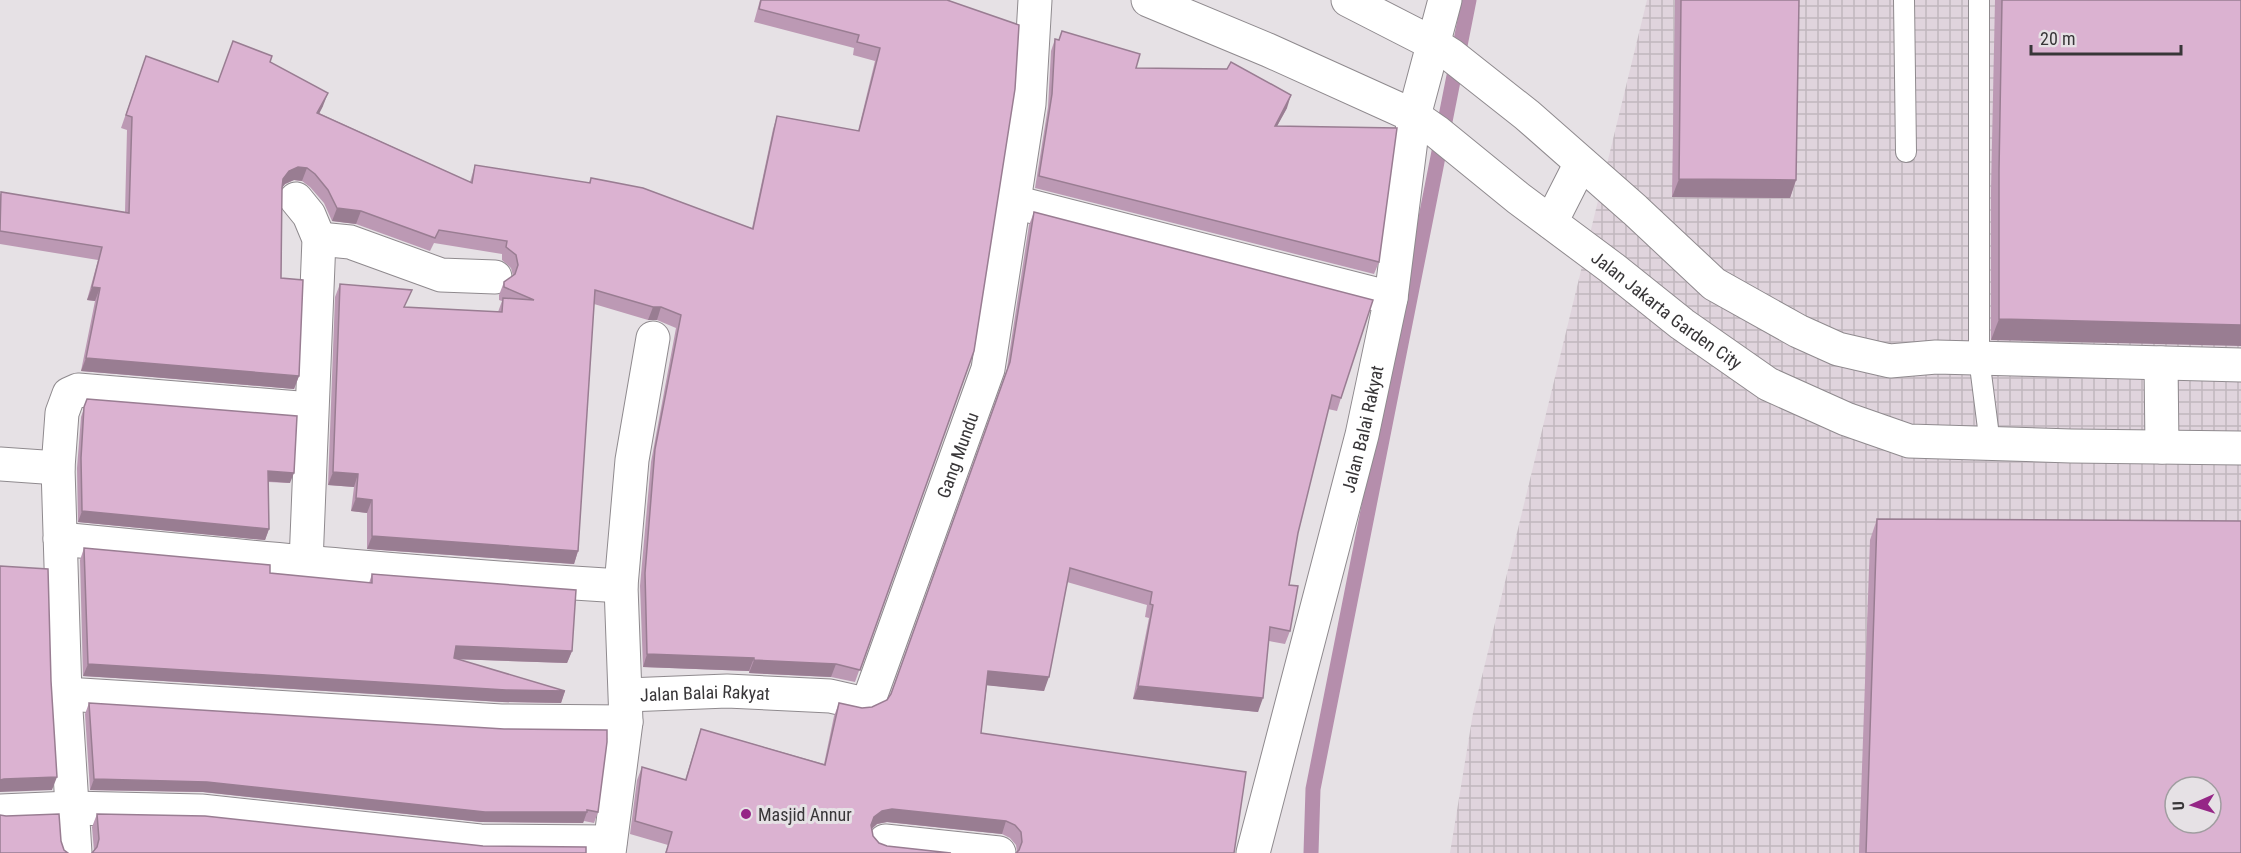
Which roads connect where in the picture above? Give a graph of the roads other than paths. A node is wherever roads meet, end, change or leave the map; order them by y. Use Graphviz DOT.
graph roads {
  1 [pos="1035,0"];
  2 [pos="1148,0"];
  3 [pos="1348,0"];
  4 [pos="1445,0"];
  5 [pos="1904,0"];
  6 [pos="1979,0"];
  7 [pos="1442,49"];
  8 [pos="1425,124"];
  9 [pos="1906,152"];
  10 [pos="1581,163"];
  11 [pos="296,200"];
  12 [pos="1014,202"];
  13 [pos="1551,222"];
  14 [pos="319,239"];
  15 [pos="495,277"];
  16 [pos="1391,298"];
  17 [pos="653,338"];
  18 [pos="1979,358"];
  19 [pos="2161,363"];
  20 [pos="2241,365"];
  21 [pos="311,409"];
  22 [pos="1989,444"];
  23 [pos="2162,447"];
  24 [pos="2241,448"];
  25 [pos="0,464"];
  26 [pos="58,468"];
  27 [pos="60,539"];
  28 [pos="306,563"];
  29 [pos="621,586"];
  30 [pos="65,694"];
  31 [pos="869,700"];
  32 [pos="626,709"];
  33 [pos="71,808"];
  34 [pos="0,811"];
  35 [pos="885,841"];
  36 [pos="609,848"];
  37 [pos="75,853"];
  38 [pos="999,853"];
  39 [pos="1253,853"];
  1 -- 12 [label="street, Gang Mundu"];
  2 -- 8 [label="street, Jalan Jakarta Garden City"];
  3 -- 7 [label="street"];
  4 -- 7 [label="street, Jalan Balai Rakyat"];
  5 -- 9 [label="lane"];
  6 -- 18 [label="lane"];
  7 -- 8 [label="street, Jalan Balai Rakyat"];
  7 -- 10 [label="street"];
  8 -- 13 [label="street, Jalan Jakarta Garden City"];
  8 -- 16 [label="street, Jalan Balai Rakyat"];
  10 -- 13 [label="street"];
  10 -- 18 [label="street"];
  11 -- 14 [label="street"];
  12 -- 16 [label="street"];
  12 -- 31 [label="street, Gang Mundu"];
  13 -- 22 [label="street, Jalan Jakarta Garden City"];
  14 -- 15 [label="street"];
  14 -- 21 [label="street"];
  16 -- 39 [label="street, Jalan Balai Rakyat"];
  17 -- 29 [label="street"];
  18 -- 19 [label="street"];
  18 -- 22 [label="lane"];
  19 -- 20 [label="street"];
  19 -- 23 [label="street"];
  21 -- 26 [label="street"];
  21 -- 28 [label="street"];
  22 -- 23 [label="street, Jalan Jakarta Garden City"];
  23 -- 24 [label="street, Jalan Jakarta Garden City"];
  25 -- 26 [label="street"];
  26 -- 27 [label="street"];
  27 -- 28 [label="street"];
  27 -- 30 [label="street"];
  28 -- 29 [label="street"];
  29 -- 32 [label="street"];
  30 -- 32 [label="street"];
  30 -- 33 [label="street"];
  31 -- 32 [label="street, Jalan Balai Rakyat"];
  32 -- 36 [label="street, Jalan Balai Rakyat"];
  33 -- 34 [label="street"];
  33 -- 36 [label="street"];
  33 -- 37 [label="street"];
  35 -- 38 [label="street"];
}
